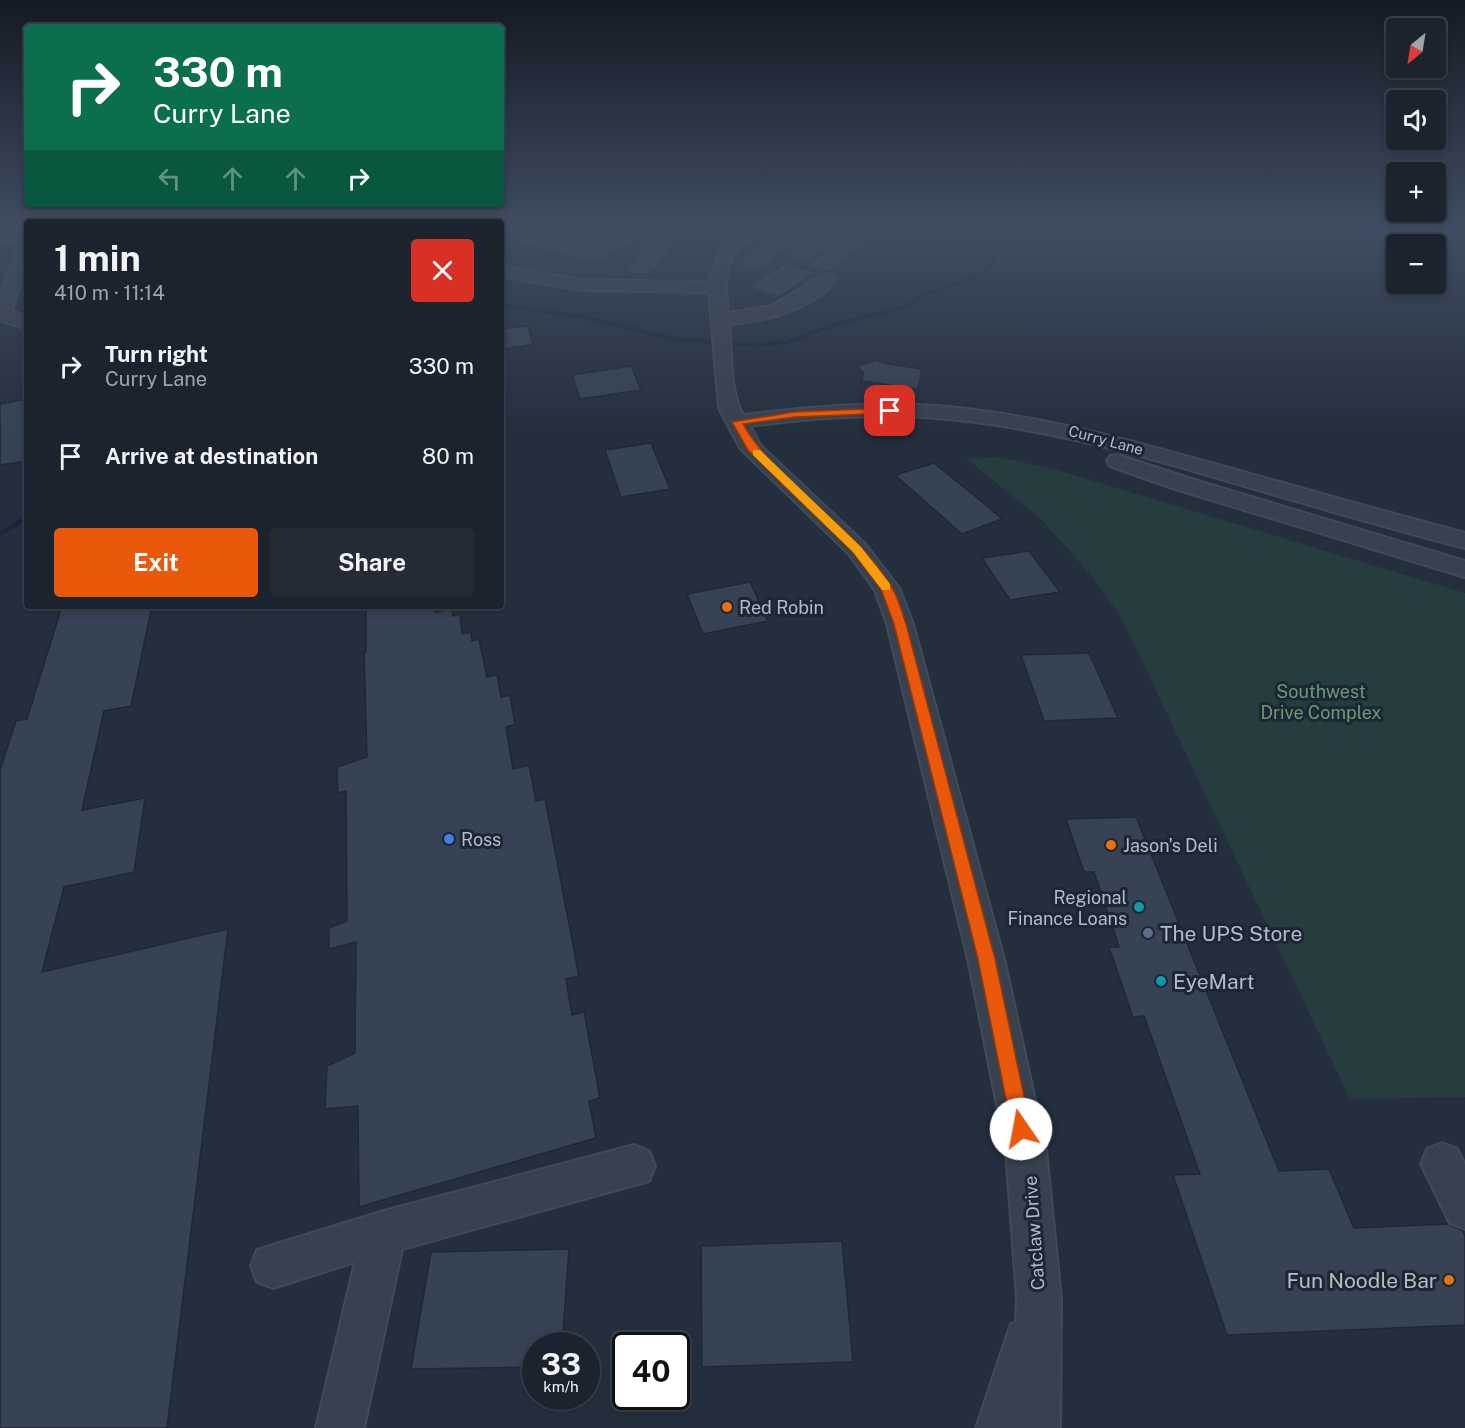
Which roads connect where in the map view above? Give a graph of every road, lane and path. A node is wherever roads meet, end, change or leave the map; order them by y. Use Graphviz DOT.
graph roads {
  1 [pos="7,297"];
  2 [pos="718,297"];
  3 [pos="801,297"];
  4 [pos="1,314"];
  5 [pos="24,323"];
  6 [pos="722,334"];
  7 [pos="737,422"];
  8 [pos="1092,436"];
  9 [pos="1465,541"];
  10 [pos="1465,569"];
  11 [pos="1442,1164"];
  12 [pos="634,1166"];
  13 [pos="1465,1208"];
  14 [pos="384,1232"];
  15 [pos="273,1266"];
  16 [pos="1039,1298"];
  17 [pos="340,1428"];
  18 [pos="1000,1428"];
  19 [pos="1036,1428"];
  1 -- 4 [label="street"];
  2 -- 6 [label="street, Catclaw Drive"];
  3 -- 6 [label="street"];
  4 -- 5 [label="street"];
  6 -- 7 [label="street, Catclaw Drive"];
  7 -- 8 [label="street, Curry Lane"];
  7 -- 16 [label="street, Catclaw Drive"];
  8 -- 9 [label="street, Curry Lane"];
  8 -- 10 [label="street"];
  11 -- 13 [label="street"];
  12 -- 14 [label="street"];
  14 -- 15 [label="street"];
  14 -- 17 [label="street"];
  16 -- 18 [label="street"];
  16 -- 19 [label="street, Catclaw Drive"];
}
